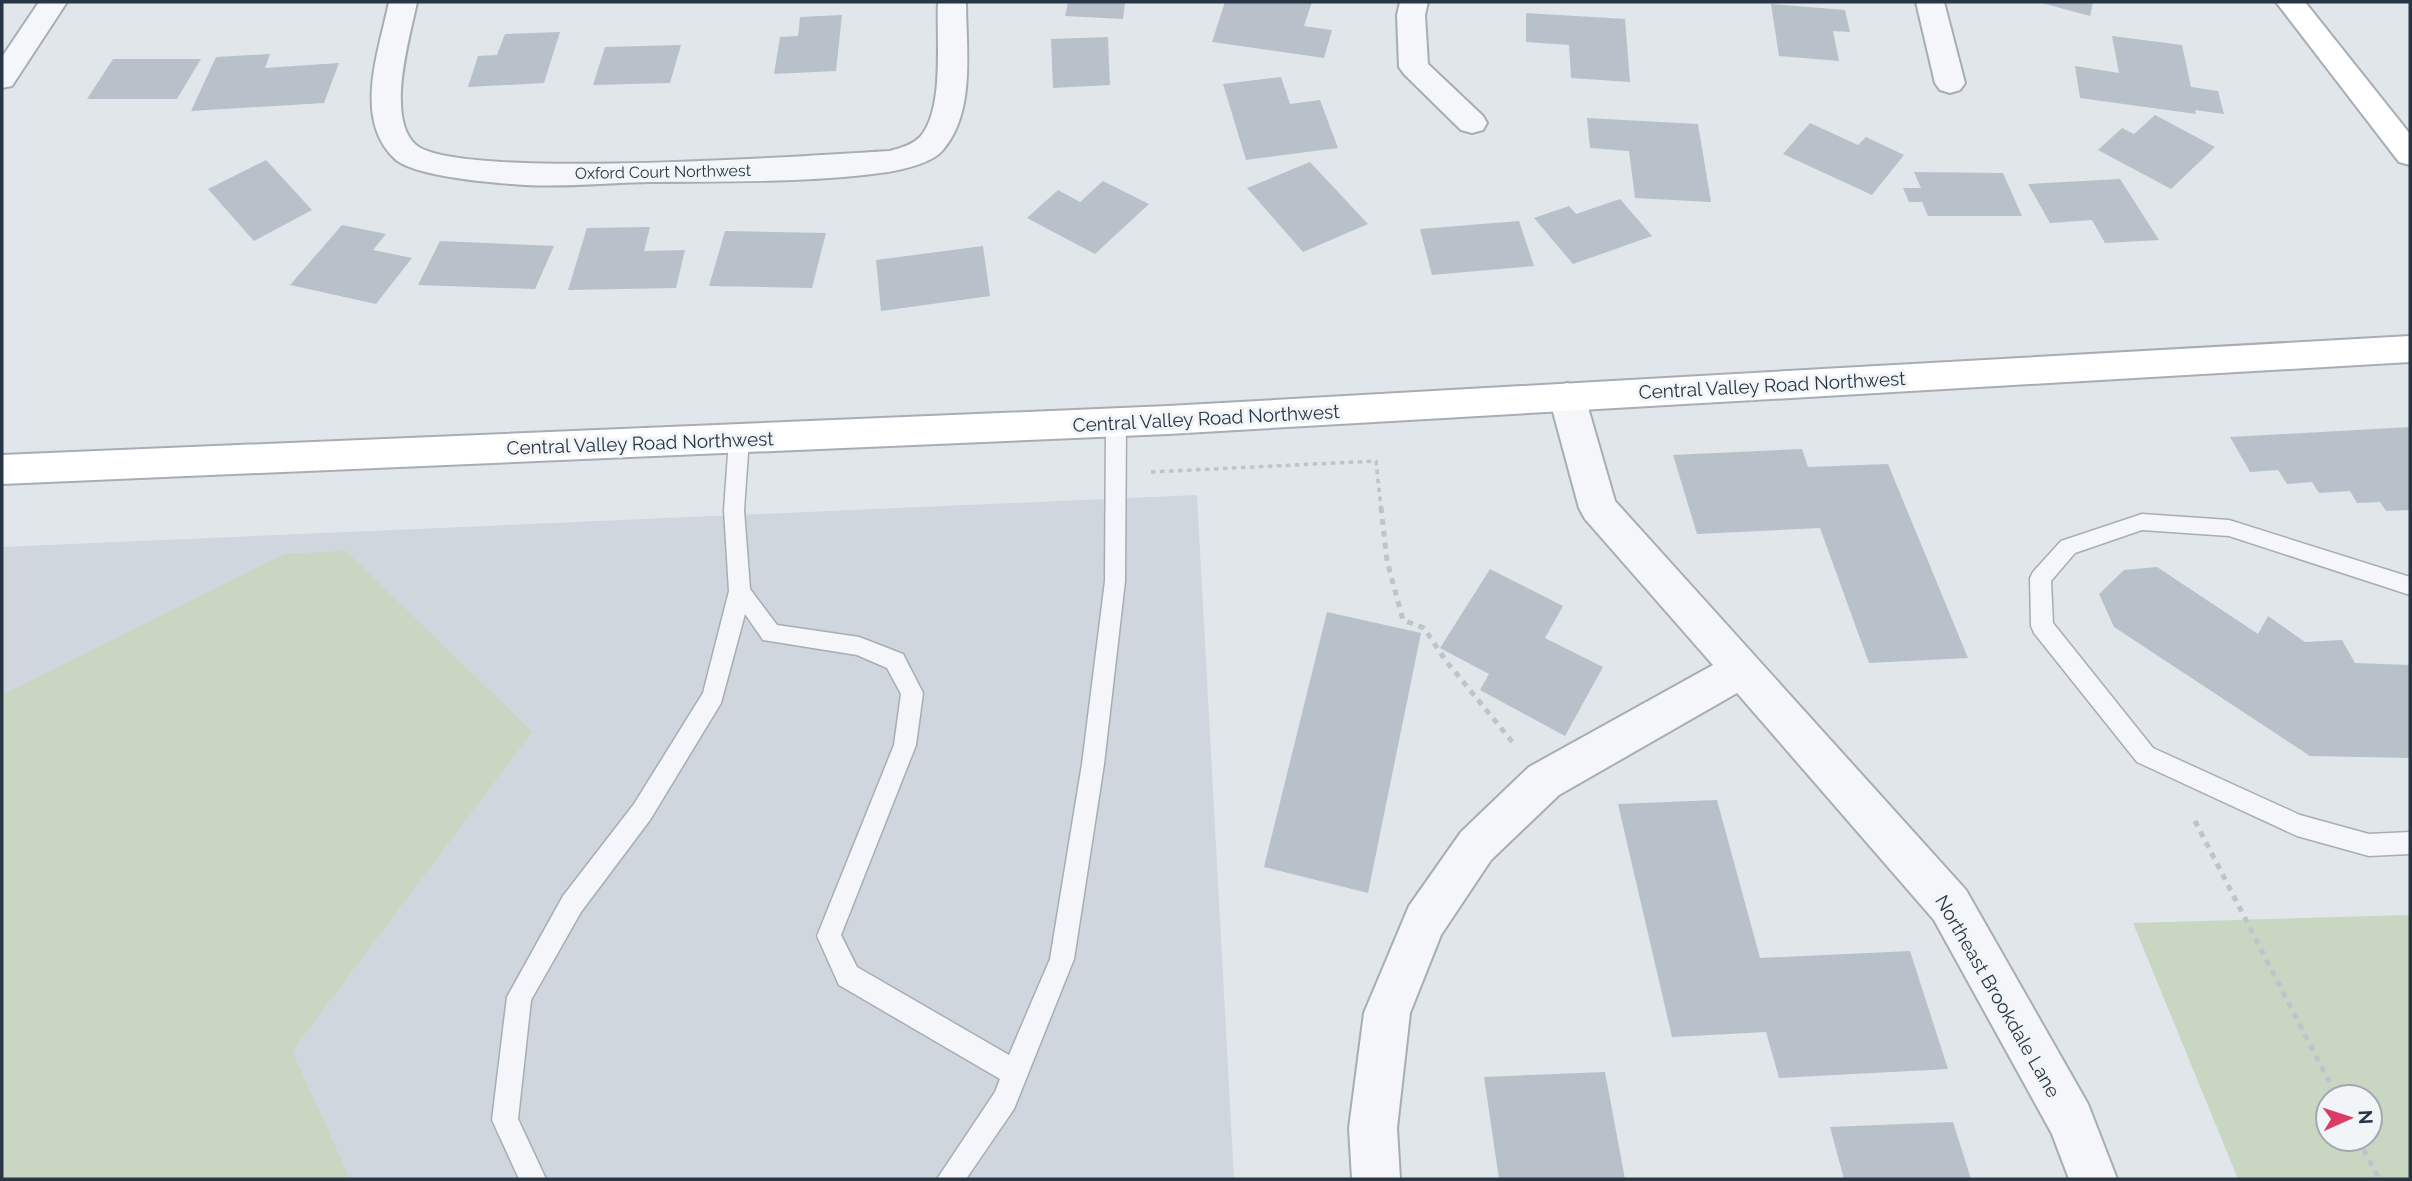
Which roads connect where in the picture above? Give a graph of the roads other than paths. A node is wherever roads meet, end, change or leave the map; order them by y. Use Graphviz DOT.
graph roads {
  1 [pos="403,2"];
  2 [pos="952,2"];
  3 [pos="1414,2"];
  4 [pos="1930,2"];
  5 [pos="2290,2"];
  6 [pos="60,3"];
  7 [pos="2,79"];
  8 [pos="1950,83"];
  9 [pos="1472,123"];
  10 [pos="2410,155"];
  11 [pos="2410,349"];
  12 [pos="1567,397"];
  13 [pos="1116,423"];
  14 [pos="739,439"];
  15 [pos="2,470"];
  16 [pos="2410,586"];
  17 [pos="740,591"];
  18 [pos="1741,670"];
  19 [pos="2410,843"];
  20 [pos="1015,1073"];
  21 [pos="533,1179"];
  22 [pos="950,1179"];
  23 [pos="1376,1179"];
  24 [pos="2093,1179"];
  1 -- 2 [label="street, Oxford Court Northwest"];
  3 -- 9 [label="street"];
  4 -- 8 [label="street"];
  5 -- 10 [label="main road"];
  6 -- 7 [label="street"];
  11 -- 12 [label="main road, Central Valley Road Northwest"];
  12 -- 13 [label="main road, Central Valley Road Northwest"];
  12 -- 18 [label="street, Northeast Brookdale Lane"];
  13 -- 14 [label="main road, Central Valley Road Northwest"];
  13 -- 20 [label="lane"];
  14 -- 15 [label="main road, Central Valley Road Northwest"];
  14 -- 17 [label="lane"];
  16 -- 19 [label="lane"];
  17 -- 20 [label="lane"];
  17 -- 21 [label="lane"];
  18 -- 23 [label="street"];
  18 -- 24 [label="street, Northeast Brookdale Lane"];
  20 -- 22 [label="lane"];
}
